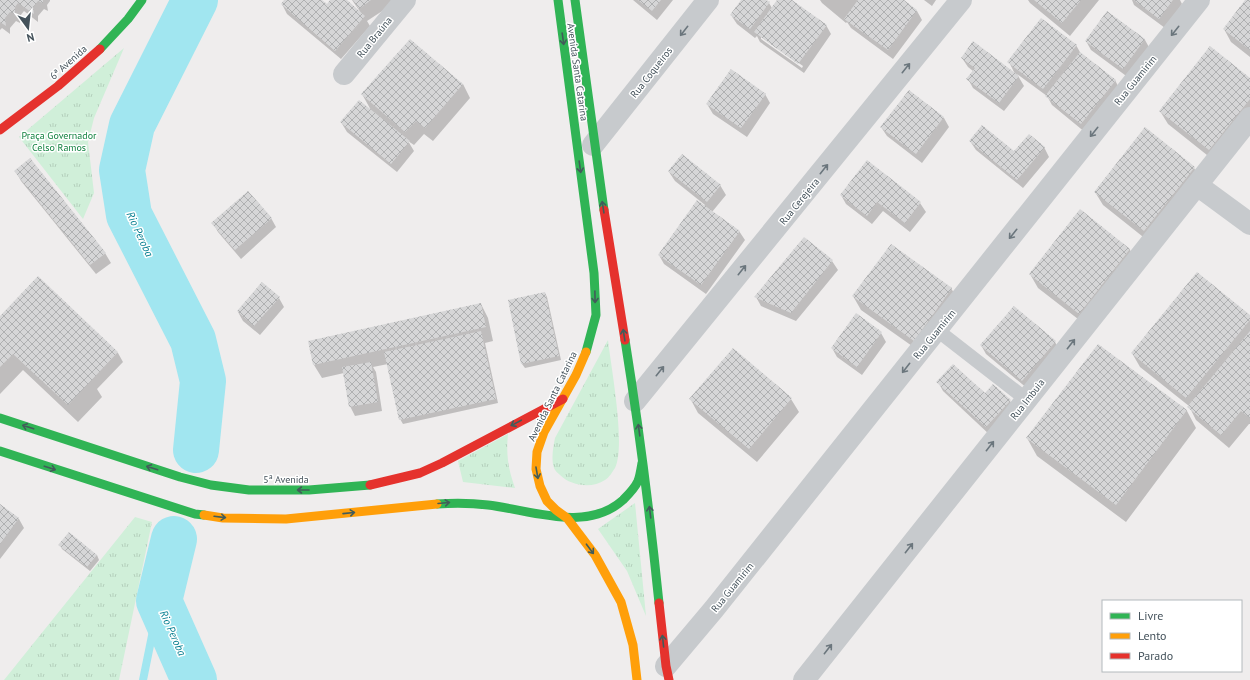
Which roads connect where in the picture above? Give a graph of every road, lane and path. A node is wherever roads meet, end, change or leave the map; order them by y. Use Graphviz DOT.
graph roads {
  1 [pos="142,0"];
  2 [pos="405,0"];
  3 [pos="558,0"];
  4 [pos="575,0"];
  5 [pos="708,0"];
  6 [pos="961,0"];
  7 [pos="1199,0"];
  8 [pos="344,74"];
  9 [pos="1250,118"];
  10 [pos="0,130"];
  11 [pos="593,144"];
  12 [pos="1197,185"];
  13 [pos="1250,224"];
  14 [pos="937,330"];
  15 [pos="562,399"];
  16 [pos="1026,400"];
  17 [pos="635,401"];
  18 [pos="0,418"];
  19 [pos="0,451"];
  20 [pos="643,460"];
  21 [pos="567,518"];
  22 [pos="667,673"];
  23 [pos="637,680"];
  24 [pos="804,680"];
  1 -- 10 [label="main road, 6ª Avenida"];
  2 -- 8 [label="street, Rua Braúna"];
  3 -- 15 [label="main road, Avenida Santa Catarina, one-way"];
  4 -- 11 [label="main road, Avenida Santa Catarina"];
  5 -- 11 [label="street, Rua Coqueiros, one-way"];
  17 -- 6 [label="street, Rua Cerejeira, one-way"];
  7 -- 14 [label="street, Rua Guamirim, one-way"];
  9 -- 12 [label="street, Rua Imbuia"];
  17 -- 11 [label="main road, Avenida Santa Catarina, one-way"];
  12 -- 13 [label="street"];
  16 -- 12 [label="street, Rua Imbuia, one-way"];
  14 -- 16 [label="lane"];
  14 -- 22 [label="street, Rua Guamirim, one-way"];
  15 -- 18 [label="main road, 5ª Avenida, one-way"];
  15 -- 21 [label="main road, Avenida Santa Catarina, one-way"];
  24 -- 16 [label="street, Rua Imbuia, one-way"];
  20 -- 17 [label="main road, Avenida Santa Catarina, one-way"];
  19 -- 21 [label="main road, one-way"];
  20 -- 21 [label="main road"];
  22 -- 20 [label="main road, Avenida Santa Catarina, one-way"];
  21 -- 23 [label="main road, Avenida Santa Catarina, one-way"];
}
